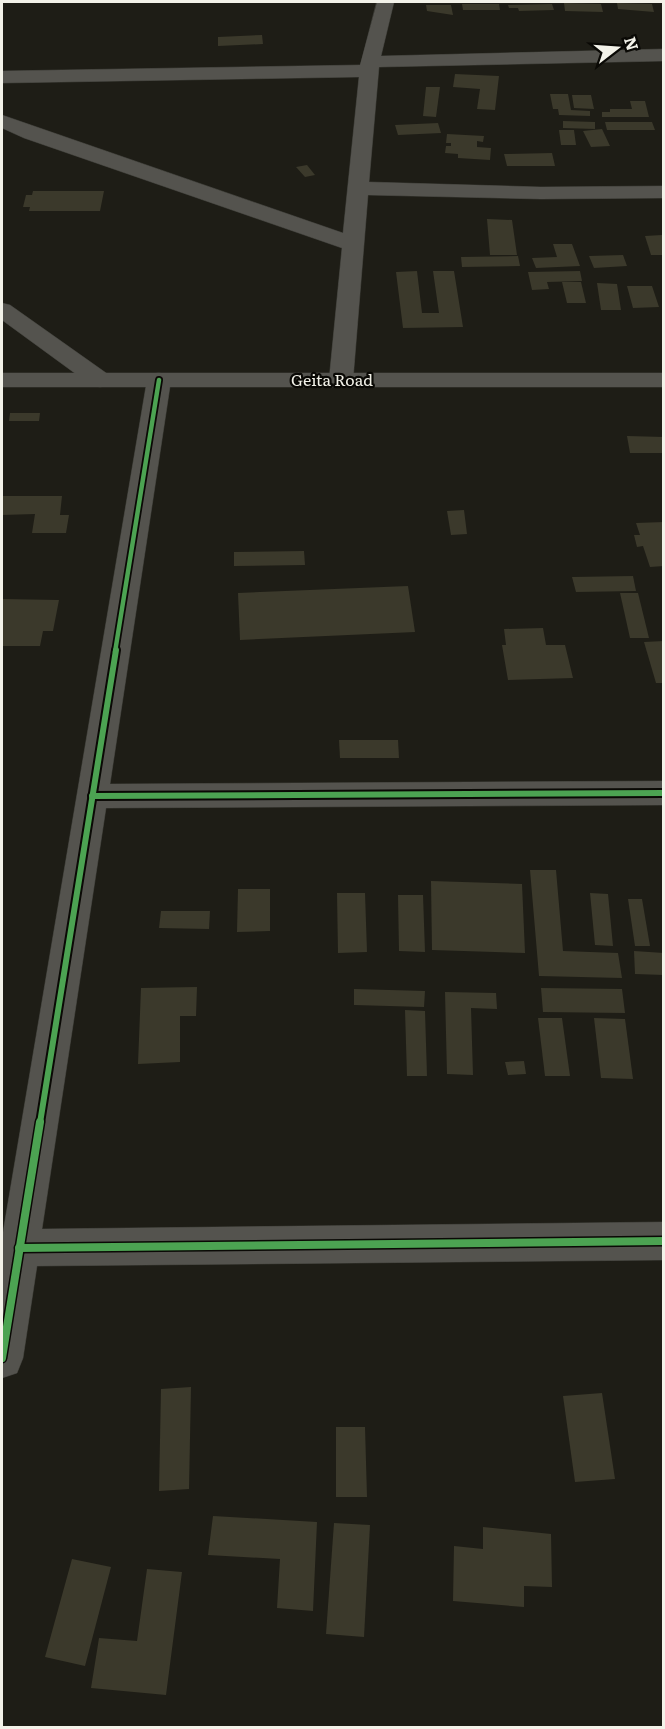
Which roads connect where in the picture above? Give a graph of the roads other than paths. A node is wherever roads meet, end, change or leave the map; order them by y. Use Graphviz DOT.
graph roads {
  1 [pos="385,2"];
  2 [pos="663,55"];
  3 [pos="369,66"];
  4 [pos="2,77"];
  5 [pos="2,121"];
  6 [pos="358,188"];
  7 [pos="663,192"];
  8 [pos="353,244"];
  9 [pos="2,310"];
  10 [pos="2,380"];
  11 [pos="100,380"];
  12 [pos="159,380"];
  13 [pos="341,380"];
  14 [pos="663,380"];
  15 [pos="663,793"];
  16 [pos="92,796"];
  17 [pos="663,1241"];
  18 [pos="19,1248"];
  19 [pos="2,1358"];
  1 -- 3 [label="street"];
  2 -- 3 [label="street"];
  3 -- 4 [label="street"];
  3 -- 6 [label="street"];
  5 -- 8 [label="street"];
  6 -- 7 [label="street"];
  6 -- 8 [label="street"];
  8 -- 13 [label="street"];
  9 -- 11 [label="street"];
  10 -- 11 [label="street, Geita Road"];
  11 -- 12 [label="street, Geita Road"];
  12 -- 13 [label="street, Geita Road"];
  12 -- 16 [label="street"];
  13 -- 14 [label="street, Geita Road"];
  15 -- 16 [label="street"];
  16 -- 18 [label="street"];
  17 -- 18 [label="street"];
  18 -- 19 [label="street"];
}
